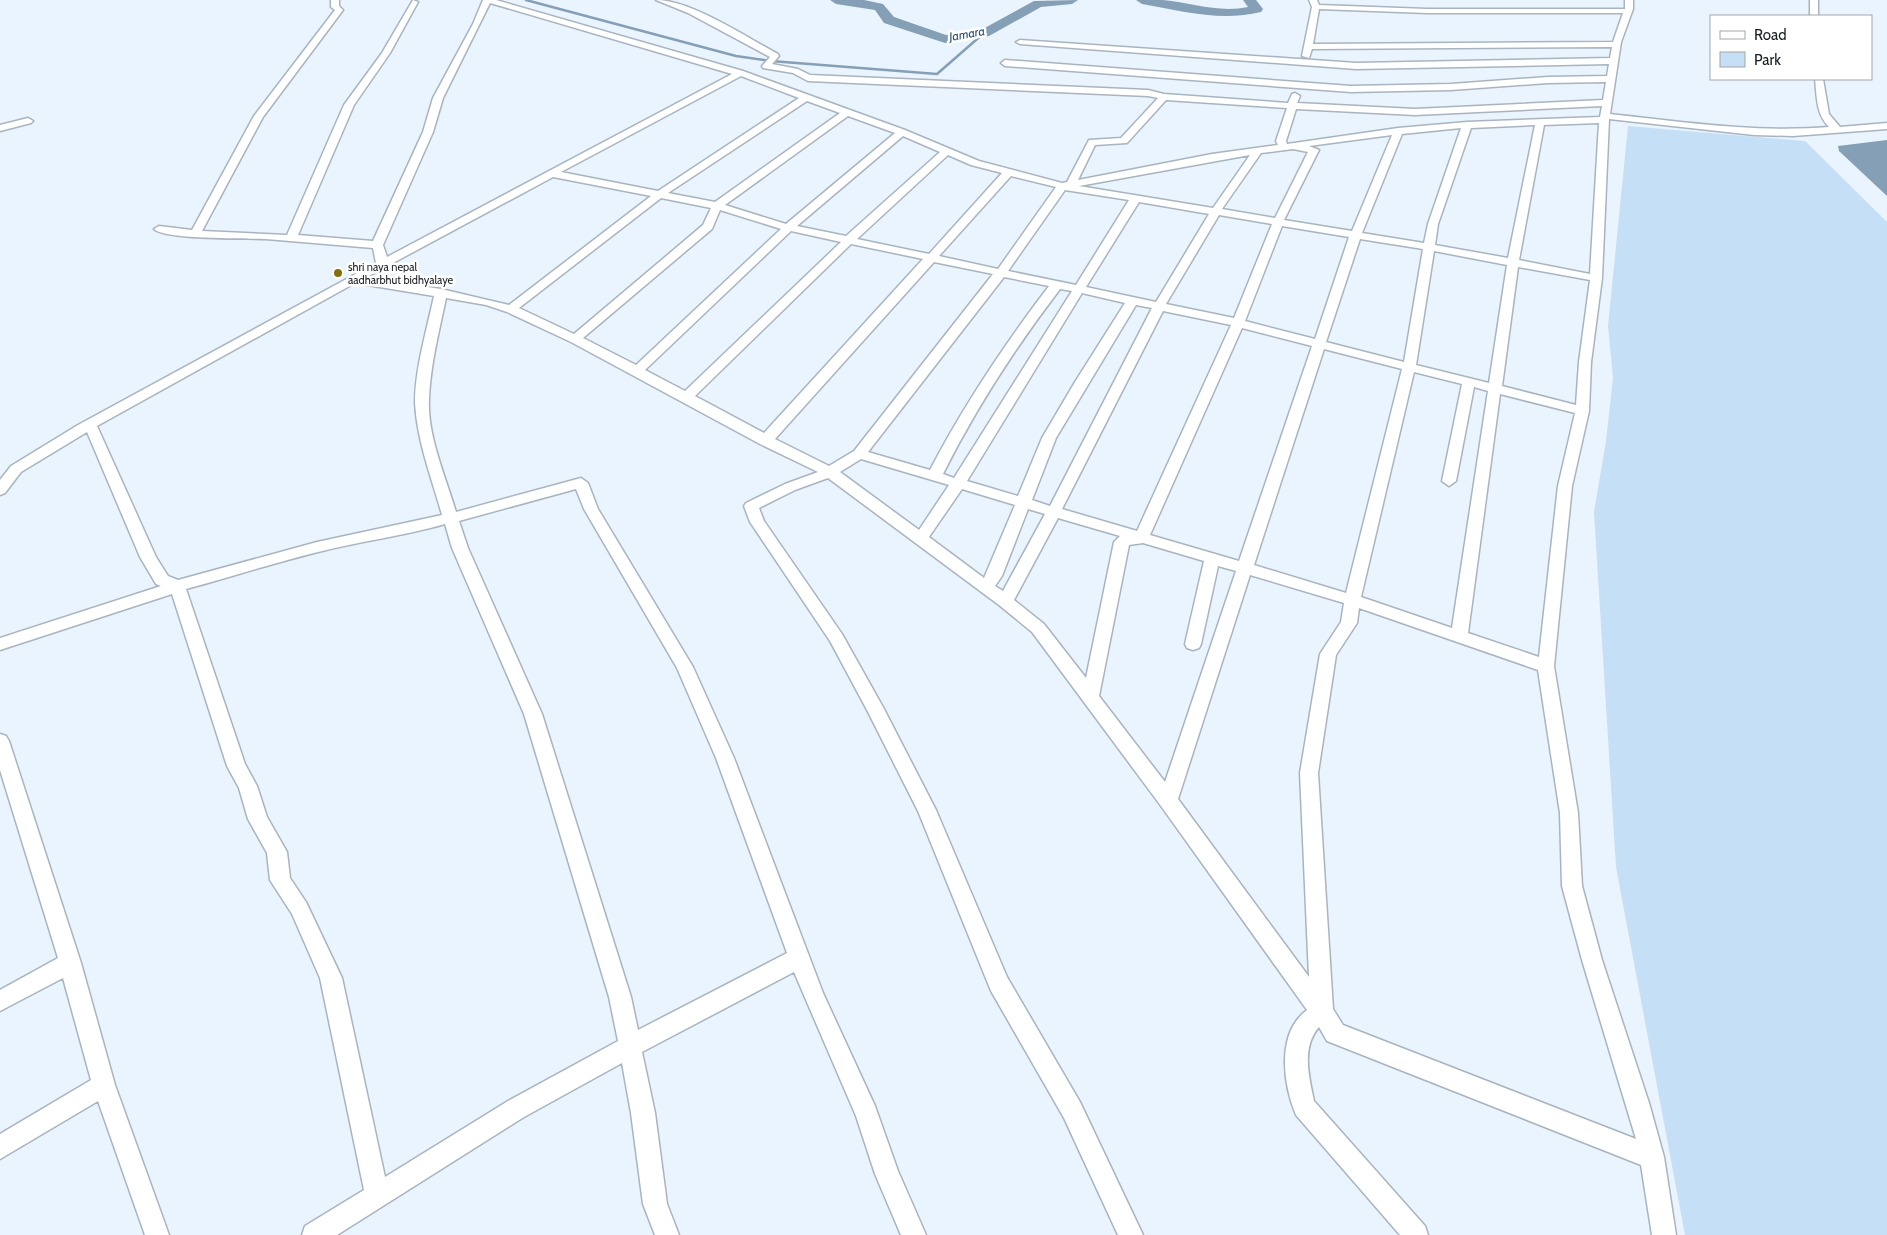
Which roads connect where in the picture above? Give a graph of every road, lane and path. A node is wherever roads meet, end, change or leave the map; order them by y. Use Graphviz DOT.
graph roads {
  1 [pos="335,0"];
  2 [pos="488,0"];
  3 [pos="660,0"];
  4 [pos="1629,0"];
  5 [pos="1814,0"];
  6 [pos="414,2"];
  7 [pos="1314,4"];
  8 [pos="1628,11"];
  9 [pos="1814,15"];
  10 [pos="1020,42"];
  11 [pos="1617,44"];
  12 [pos="1308,47"];
  13 [pos="1614,61"];
  14 [pos="1006,63"];
  15 [pos="740,73"];
  16 [pos="1152,74"];
  17 [pos="1302,74"];
  18 [pos="1611,79"];
  19 [pos="1819,80"];
  20 [pos="1148,93"];
  21 [pos="1164,97"];
  22 [pos="805,98"];
  23 [pos="1606,103"];
  24 [pos="1291,106"];
  25 [pos="846,113"];
  26 [pos="1605,118"];
  27 [pos="28,121"];
  28 [pos="1540,122"];
  29 [pos="1467,125"];
  30 [pos="1887,126"];
  31 [pos="0,128"];
  32 [pos="1837,129"];
  33 [pos="1398,131"];
  34 [pos="902,132"];
  35 [pos="1284,146"];
  36 [pos="1258,150"];
  37 [pos="946,151"];
  38 [pos="1008,173"];
  39 [pos="554,174"];
  40 [pos="1067,185"];
  41 [pos="659,195"];
  42 [pos="1136,198"];
  43 [pos="717,206"];
  44 [pos="1216,211"];
  45 [pos="1278,222"];
  46 [pos="789,227"];
  47 [pos="159,230"];
  48 [pos="195,234"];
  49 [pos="1356,236"];
  50 [pos="291,239"];
  51 [pos="849,240"];
  52 [pos="377,245"];
  53 [pos="1429,247"];
  54 [pos="933,256"];
  55 [pos="1513,262"];
  56 [pos="381,265"];
  57 [pos="1002,271"];
  58 [pos="1596,278"];
  59 [pos="353,279"];
  60 [pos="1058,283"];
  61 [pos="1079,288"];
  62 [pos="441,293"];
  63 [pos="1133,300"];
  64 [pos="1158,306"];
  65 [pos="511,309"];
  66 [pos="1238,323"];
  67 [pos="575,339"];
  68 [pos="1322,343"];
  69 [pos="1409,367"];
  70 [pos="637,371"];
  71 [pos="1469,382"];
  72 [pos="1495,388"];
  73 [pos="687,396"];
  74 [pos="1582,410"];
  75 [pos="89,425"];
  76 [pos="765,441"];
  77 [pos="859,454"];
  78 [pos="830,472"];
  79 [pos="934,477"];
  80 [pos="1449,481"];
  81 [pos="957,484"];
  82 [pos="0,490"];
  83 [pos="1023,504"];
  84 [pos="1054,512"];
  85 [pos="450,518"];
  86 [pos="921,538"];
  87 [pos="1141,539"];
  88 [pos="1212,559"];
  89 [pos="1244,568"];
  90 [pos="177,586"];
  91 [pos="986,587"];
  92 [pos="1352,600"];
  93 [pos="1005,601"];
  94 [pos="1459,636"];
  95 [pos="0,644"];
  96 [pos="1194,644"];
  97 [pos="1546,666"];
  98 [pos="1090,699"];
  99 [pos="0,741"];
  100 [pos="1168,800"];
  101 [pos="799,958"];
  102 [pos="70,963"];
  103 [pos="0,1001"];
  104 [pos="1322,1012"];
  105 [pos="630,1046"];
  106 [pos="104,1085"];
  107 [pos="0,1147"];
  108 [pos="1652,1157"];
  109 [pos="377,1194"];
  110 [pos="157,1235"];
  111 [pos="314,1235"];
  112 [pos="667,1235"];
  113 [pos="914,1235"];
  114 [pos="1131,1235"];
  115 [pos="1416,1235"];
  116 [pos="1664,1235"];
  1 -- 48 [label="street"];
  2 -- 15 [label="street"];
  2 -- 52 [label="street"];
  3 -- 20 [label="street"];
  4 -- 8 [label="street"];
  5 -- 9 [label="street"];
  6 -- 50 [label="street"];
  7 -- 8 [label="street"];
  7 -- 12 [label="street"];
  8 -- 11 [label="street"];
  10 -- 17 [label="street"];
  11 -- 12 [label="street"];
  11 -- 13 [label="street"];
  12 -- 17 [label="street"];
  13 -- 17 [label="street"];
  13 -- 18 [label="street"];
  14 -- 16 [label="street"];
  15 -- 22 [label="street"];
  15 -- 39 [label="street"];
  16 -- 17 [label="street"];
  16 -- 20 [label="street"];
  17 -- 18 [label="street"];
  17 -- 24 [label="street"];
  18 -- 23 [label="street"];
  19 -- 32 [label="street"];
  20 -- 21 [label="street"];
  21 -- 24 [label="street"];
  21 -- 40 [label="street"];
  22 -- 25 [label="street"];
  22 -- 41 [label="street"];
  23 -- 24 [label="street"];
  23 -- 26 [label="street"];
  24 -- 35 [label="street"];
  25 -- 34 [label="street"];
  25 -- 43 [label="street"];
  26 -- 28 [label="street"];
  26 -- 32 [label="street"];
  26 -- 58 [label="street"];
  27 -- 31 [label="street"];
  28 -- 29 [label="street"];
  28 -- 55 [label="street"];
  29 -- 33 [label="street"];
  29 -- 53 [label="street"];
  30 -- 32 [label="street"];
  33 -- 35 [label="street"];
  33 -- 49 [label="street"];
  34 -- 37 [label="street"];
  34 -- 46 [label="street"];
  35 -- 36 [label="street"];
  35 -- 45 [label="street"];
  36 -- 40 [label="street"];
  36 -- 44 [label="street"];
  37 -- 38 [label="street"];
  37 -- 51 [label="street"];
  38 -- 40 [label="street"];
  38 -- 54 [label="street"];
  39 -- 41 [label="street"];
  39 -- 56 [label="street"];
  40 -- 42 [label="street"];
  40 -- 57 [label="street"];
  41 -- 43 [label="street"];
  41 -- 65 [label="street"];
  42 -- 44 [label="street"];
  42 -- 61 [label="street"];
  43 -- 46 [label="street"];
  43 -- 67 [label="street"];
  44 -- 45 [label="street"];
  44 -- 64 [label="street"];
  45 -- 49 [label="street"];
  45 -- 66 [label="street"];
  46 -- 51 [label="street"];
  46 -- 70 [label="street"];
  47 -- 48 [label="street"];
  48 -- 50 [label="street"];
  49 -- 53 [label="street"];
  49 -- 68 [label="street"];
  50 -- 52 [label="street"];
  51 -- 54 [label="street"];
  51 -- 73 [label="street"];
  52 -- 56 [label="street"];
  53 -- 55 [label="street"];
  53 -- 69 [label="street"];
  54 -- 57 [label="street"];
  54 -- 76 [label="street"];
  55 -- 58 [label="street"];
  55 -- 72 [label="street"];
  56 -- 59 [label="street"];
  57 -- 60 [label="street"];
  57 -- 77 [label="street"];
  58 -- 74 [label="street"];
  59 -- 62 [label="street"];
  59 -- 75 [label="street"];
  60 -- 61 [label="street"];
  60 -- 79 [label="street"];
  61 -- 63 [label="street"];
  61 -- 81 [label="street"];
  62 -- 65 [label="street"];
  62 -- 85 [label="street"];
  63 -- 64 [label="street"];
  63 -- 83 [label="street"];
  64 -- 66 [label="street"];
  64 -- 84 [label="street"];
  65 -- 67 [label="street"];
  66 -- 68 [label="street"];
  66 -- 87 [label="street"];
  67 -- 70 [label="street"];
  68 -- 69 [label="street"];
  68 -- 89 [label="street"];
  69 -- 71 [label="street"];
  69 -- 92 [label="street"];
  70 -- 73 [label="street"];
  71 -- 72 [label="street"];
  71 -- 80 [label="street"];
  72 -- 74 [label="street"];
  72 -- 94 [label="street"];
  73 -- 76 [label="street"];
  74 -- 97 [label="street"];
  75 -- 82 [label="street"];
  75 -- 90 [label="street"];
  76 -- 78 [label="street"];
  77 -- 78 [label="street"];
  77 -- 79 [label="street"];
  78 -- 86 [label="street"];
  78 -- 114 [label="street"];
  79 -- 81 [label="street"];
  81 -- 83 [label="street"];
  81 -- 86 [label="street"];
  83 -- 84 [label="street"];
  83 -- 91 [label="street"];
  84 -- 87 [label="street"];
  84 -- 93 [label="street"];
  85 -- 90 [label="street"];
  85 -- 101 [label="street"];
  85 -- 105 [label="street"];
  86 -- 91 [label="street"];
  87 -- 88 [label="street"];
  87 -- 98 [label="street"];
  88 -- 89 [label="street"];
  88 -- 96 [label="street"];
  89 -- 92 [label="street"];
  89 -- 100 [label="street"];
  90 -- 95 [label="street"];
  90 -- 109 [label="street"];
  91 -- 93 [label="street"];
  92 -- 94 [label="street"];
  92 -- 104 [label="street"];
  93 -- 98 [label="street"];
  94 -- 97 [label="street"];
  97 -- 108 [label="street"];
  98 -- 100 [label="street"];
  99 -- 102 [label="street"];
  100 -- 104 [label="street"];
  101 -- 105 [label="street"];
  101 -- 113 [label="street"];
  102 -- 103 [label="street"];
  102 -- 106 [label="street"];
  104 -- 108 [label="street"];
  104 -- 115 [label="street"];
  105 -- 109 [label="street"];
  105 -- 112 [label="street"];
  106 -- 107 [label="street"];
  106 -- 110 [label="street"];
  108 -- 116 [label="street"];
  109 -- 111 [label="street"];
}
